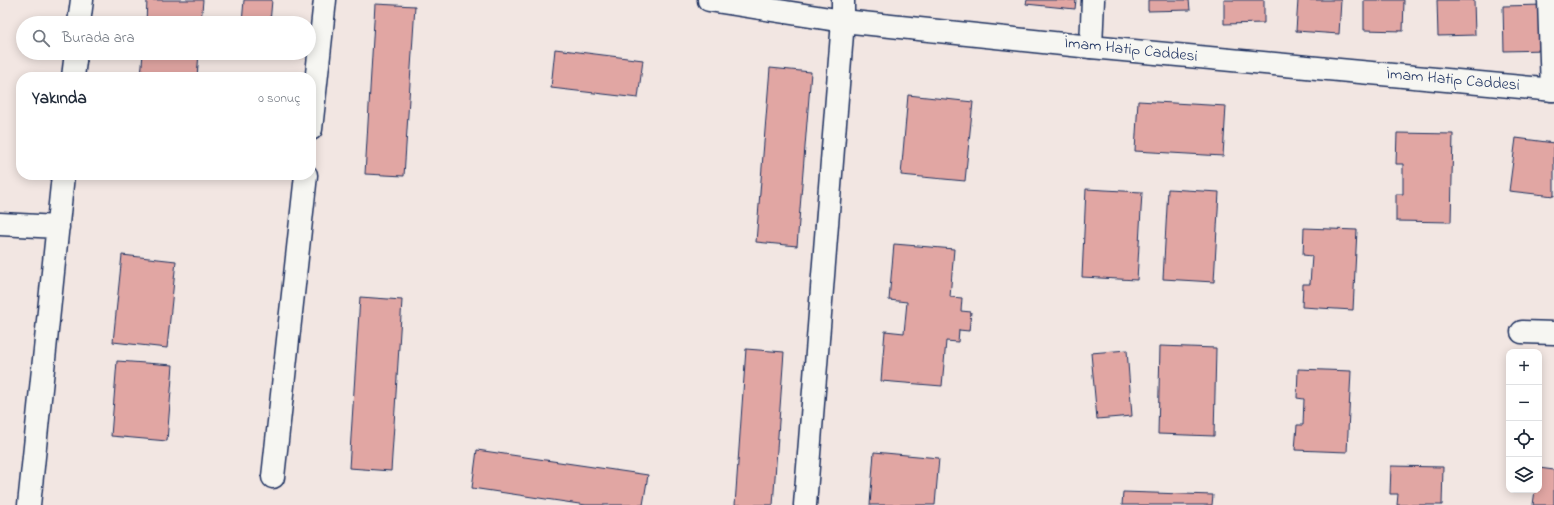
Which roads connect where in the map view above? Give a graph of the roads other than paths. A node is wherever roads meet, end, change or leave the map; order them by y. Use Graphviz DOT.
graph roads {
  1 [pos="82,0"];
  2 [pos="325,0"];
  3 [pos="709,0"];
  4 [pos="1093,0"];
  5 [pos="1549,0"];
  6 [pos="843,10"];
  7 [pos="80,16"];
  8 [pos="1091,47"];
  9 [pos="75,60"];
  10 [pos="74,72"];
  11 [pos="316,83"];
  12 [pos="1553,90"];
  13 [pos="63,180"];
  14 [pos="305,180"];
  15 [pos="0,224"];
  16 [pos="58,228"];
  17 [pos="1522,332"];
  18 [pos="1554,333"];
  19 [pos="273,476"];
  20 [pos="28,505"];
  21 [pos="805,505"];
  1 -- 7 [label="street"];
  2 -- 11 [label="street"];
  3 -- 6 [label="street, İmam Hatip Caddesi"];
  4 -- 8 [label="street"];
  5 -- 12 [label="street"];
  6 -- 8 [label="street, İmam Hatip Caddesi"];
  6 -- 21 [label="street"];
  8 -- 12 [label="street, İmam Hatip Caddesi"];
  9 -- 10 [label="street"];
  13 -- 16 [label="street"];
  14 -- 19 [label="street"];
  15 -- 16 [label="street"];
  16 -- 20 [label="street"];
  17 -- 18 [label="street"];
}
